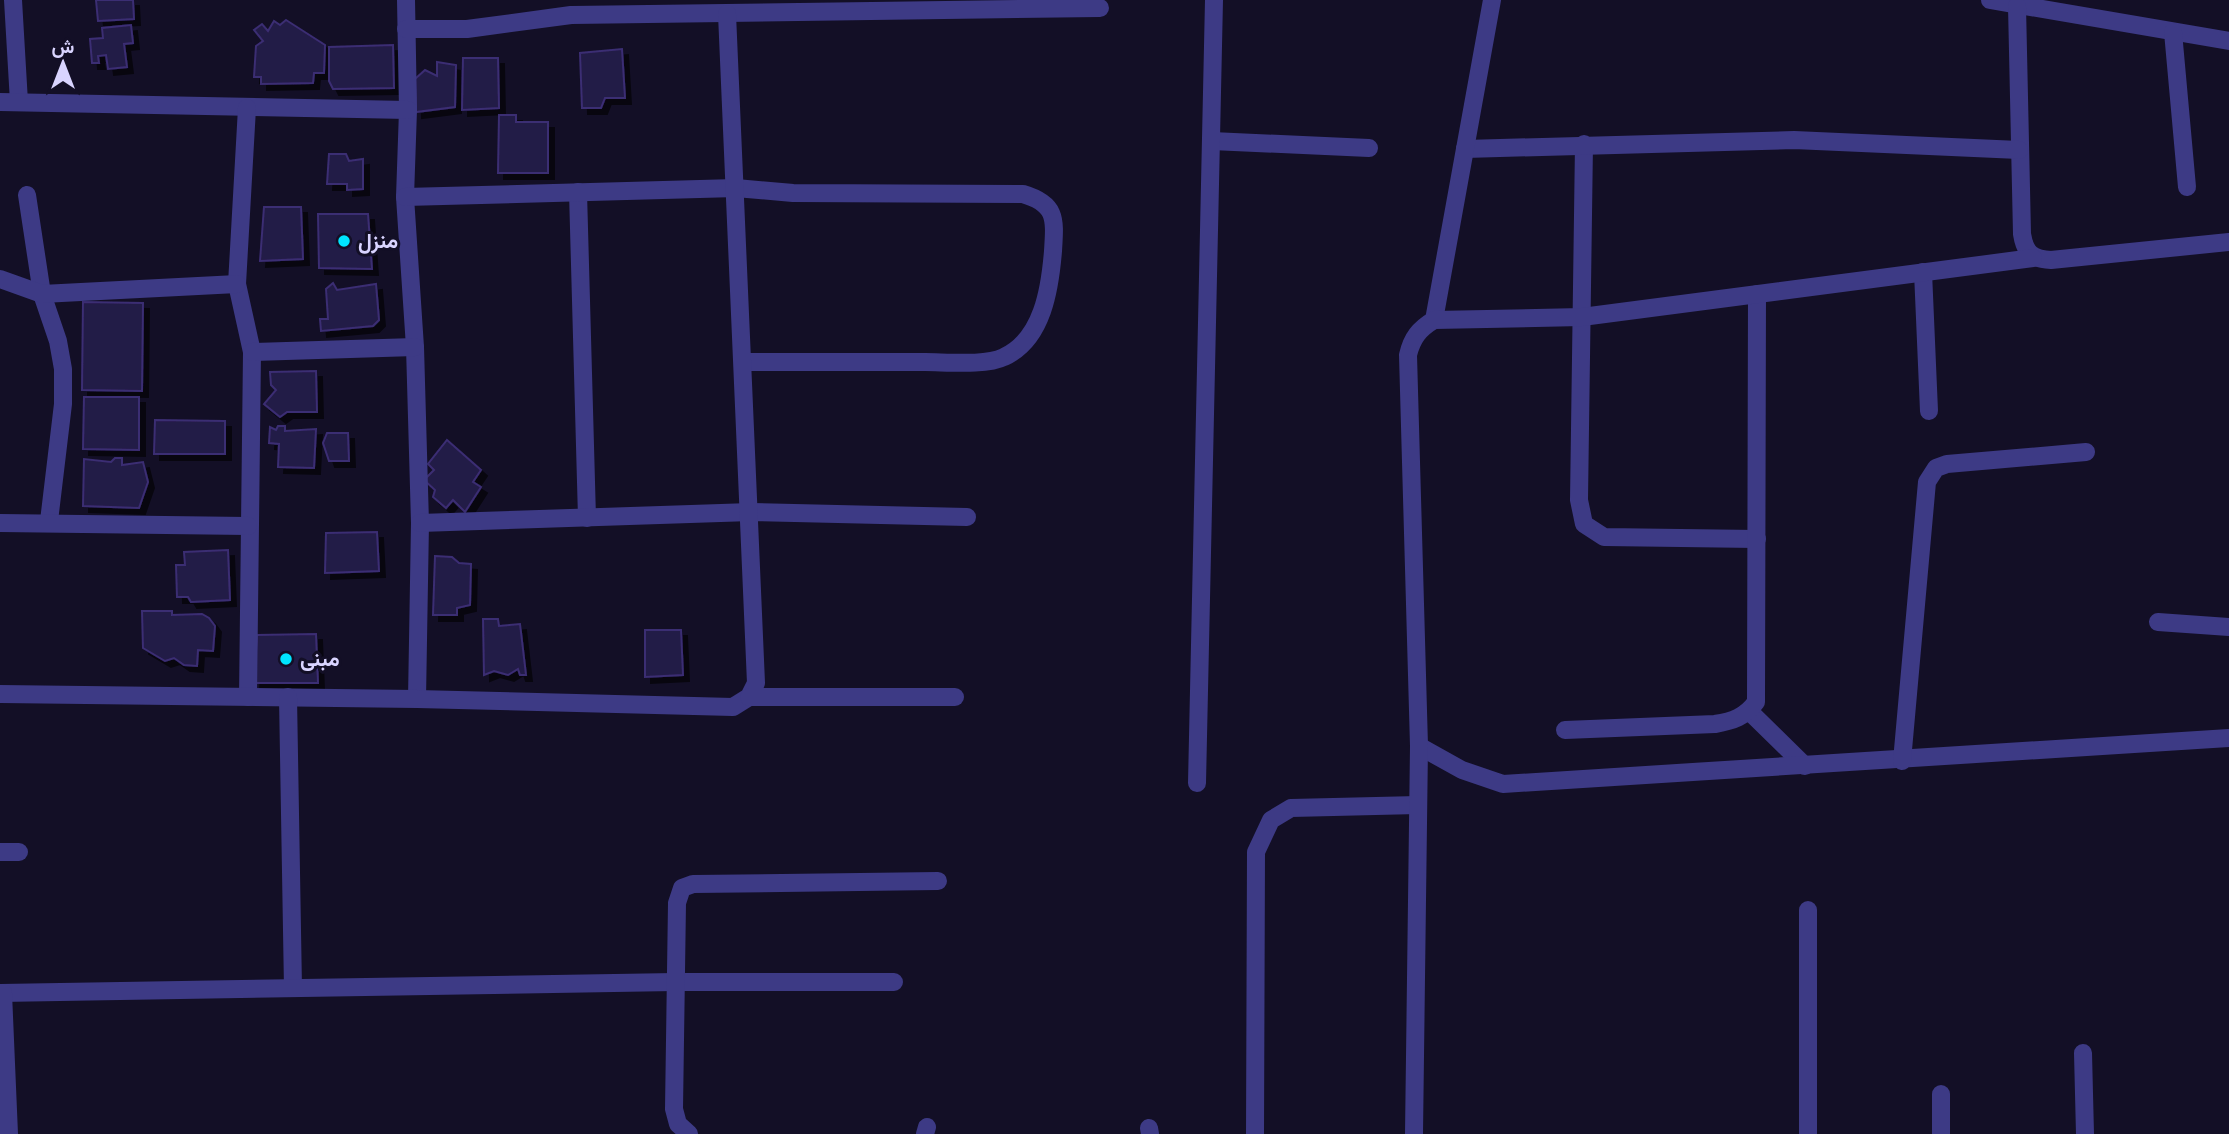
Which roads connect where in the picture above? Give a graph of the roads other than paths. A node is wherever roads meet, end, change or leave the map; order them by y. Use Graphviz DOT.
graph roads {
  1 [pos="13,0"];
  2 [pos="406,0"];
  3 [pos="1214,0"];
  4 [pos="1492,0"];
  5 [pos="1990,0"];
  6 [pos="874,5"];
  7 [pos="774,6"];
  8 [pos="2017,6"];
  9 [pos="571,8"];
  10 [pos="1100,8"];
  11 [pos="727,15"];
  12 [pos="406,29"];
  13 [pos="2173,32"];
  14 [pos="2229,41"];
  15 [pos="0,102"];
  16 [pos="19,102"];
  17 [pos="247,108"];
  18 [pos="408,110"];
  19 [pos="1212,141"];
  20 [pos="1584,145"];
  21 [pos="1369,148"];
  22 [pos="1465,149"];
  23 [pos="2019,150"];
  24 [pos="2187,187"];
  25 [pos="736,188"];
  26 [pos="578,192"];
  27 [pos="27,195"];
  28 [pos="405,197"];
  29 [pos="2229,242"];
  30 [pos="2033,258"];
  31 [pos="1923,272"];
  32 [pos="0,279"];
  33 [pos="237,284"];
  34 [pos="42,294"];
  35 [pos="1757,294"];
  36 [pos="1582,317"];
  37 [pos="1434,320"];
  38 [pos="415,347"];
  39 [pos="252,352"];
  40 [pos="744,362"];
  41 [pos="1930,411"];
  42 [pos="2086,452"];
  43 [pos="751,512"];
  44 [pos="967,517"];
  45 [pos="587,518"];
  46 [pos="49,522"];
  47 [pos="0,523"];
  48 [pos="420,523"];
  49 [pos="248,526"];
  50 [pos="1757,539"];
  51 [pos="2158,622"];
  52 [pos="2229,627"];
  53 [pos="0,694"];
  54 [pos="248,697"];
  55 [pos="288,697"];
  56 [pos="749,697"];
  57 [pos="955,697"];
  58 [pos="416,699"];
  59 [pos="1749,711"];
  60 [pos="1564,730"];
  61 [pos="2229,738"];
  62 [pos="1419,746"];
  63 [pos="1902,761"];
  64 [pos="1805,766"];
  65 [pos="1197,783"];
  66 [pos="1418,805"];
  67 [pos="0,852"];
  68 [pos="19,852"];
  69 [pos="938,881"];
  70 [pos="1808,911"];
  71 [pos="675,982"];
  72 [pos="894,982"];
  73 [pos="293,988"];
  74 [pos="2,993"];
  75 [pos="2083,1054"];
  76 [pos="1941,1094"];
  77 [pos="9,1134"];
  78 [pos="689,1134"];
  79 [pos="1255,1134"];
  80 [pos="1414,1134"];
  81 [pos="1808,1134"];
  82 [pos="1941,1134"];
  83 [pos="2085,1134"];
  1 -- 16 [label="street"];
  2 -- 12 [label="street"];
  3 -- 19 [label="street"];
  4 -- 22 [label="street"];
  5 -- 8 [label="street"];
  6 -- 7 [label="street"];
  6 -- 10 [label="street"];
  7 -- 11 [label="street"];
  8 -- 13 [label="street"];
  8 -- 23 [label="street"];
  9 -- 11 [label="street"];
  9 -- 12 [label="street"];
  11 -- 25 [label="street"];
  12 -- 18 [label="street"];
  13 -- 14 [label="street"];
  13 -- 24 [label="street"];
  15 -- 16 [label="street"];
  16 -- 17 [label="street"];
  17 -- 18 [label="street"];
  17 -- 33 [label="street"];
  18 -- 28 [label="street"];
  19 -- 21 [label="street"];
  19 -- 65 [label="street"];
  20 -- 22 [label="street"];
  20 -- 23 [label="street"];
  20 -- 36 [label="street"];
  22 -- 37 [label="street"];
  23 -- 30 [label="street"];
  25 -- 26 [label="street"];
  25 -- 40 [label="street"];
  25 -- 40 [label="street"];
  26 -- 28 [label="street"];
  26 -- 45 [label="street"];
  27 -- 34 [label="street"];
  28 -- 38 [label="street"];
  29 -- 30 [label="street"];
  30 -- 31 [label="street"];
  31 -- 35 [label="street"];
  31 -- 41 [label="street"];
  32 -- 34 [label="street"];
  33 -- 34 [label="street"];
  33 -- 39 [label="street"];
  34 -- 46 [label="street"];
  35 -- 36 [label="street"];
  35 -- 50 [label="street"];
  36 -- 37 [label="street"];
  36 -- 50 [label="street"];
  37 -- 62 [label="street"];
  38 -- 39 [label="street"];
  38 -- 48 [label="street"];
  39 -- 49 [label="street"];
  40 -- 43 [label="street"];
  42 -- 63 [label="street"];
  43 -- 44 [label="street"];
  43 -- 45 [label="street"];
  43 -- 56 [label="street"];
  45 -- 48 [label="street"];
  46 -- 47 [label="street"];
  46 -- 49 [label="street"];
  48 -- 58 [label="street"];
  49 -- 54 [label="street"];
  50 -- 59 [label="street"];
  51 -- 52 [label="street"];
  53 -- 54 [label="street"];
  54 -- 55 [label="street"];
  55 -- 58 [label="street"];
  55 -- 73 [label="street"];
  56 -- 57 [label="street"];
  56 -- 58 [label="street"];
  59 -- 60 [label="street"];
  59 -- 64 [label="street"];
  61 -- 63 [label="street"];
  62 -- 64 [label="street"];
  62 -- 66 [label="street"];
  63 -- 64 [label="street"];
  66 -- 79 [label="street"];
  66 -- 80 [label="street"];
  67 -- 68 [label="street"];
  69 -- 71 [label="street"];
  70 -- 81 [label="street"];
  71 -- 72 [label="street"];
  71 -- 73 [label="street"];
  71 -- 78 [label="street"];
  73 -- 74 [label="street"];
  74 -- 77 [label="street"];
  75 -- 83 [label="street"];
  76 -- 82 [label="street"];
}
